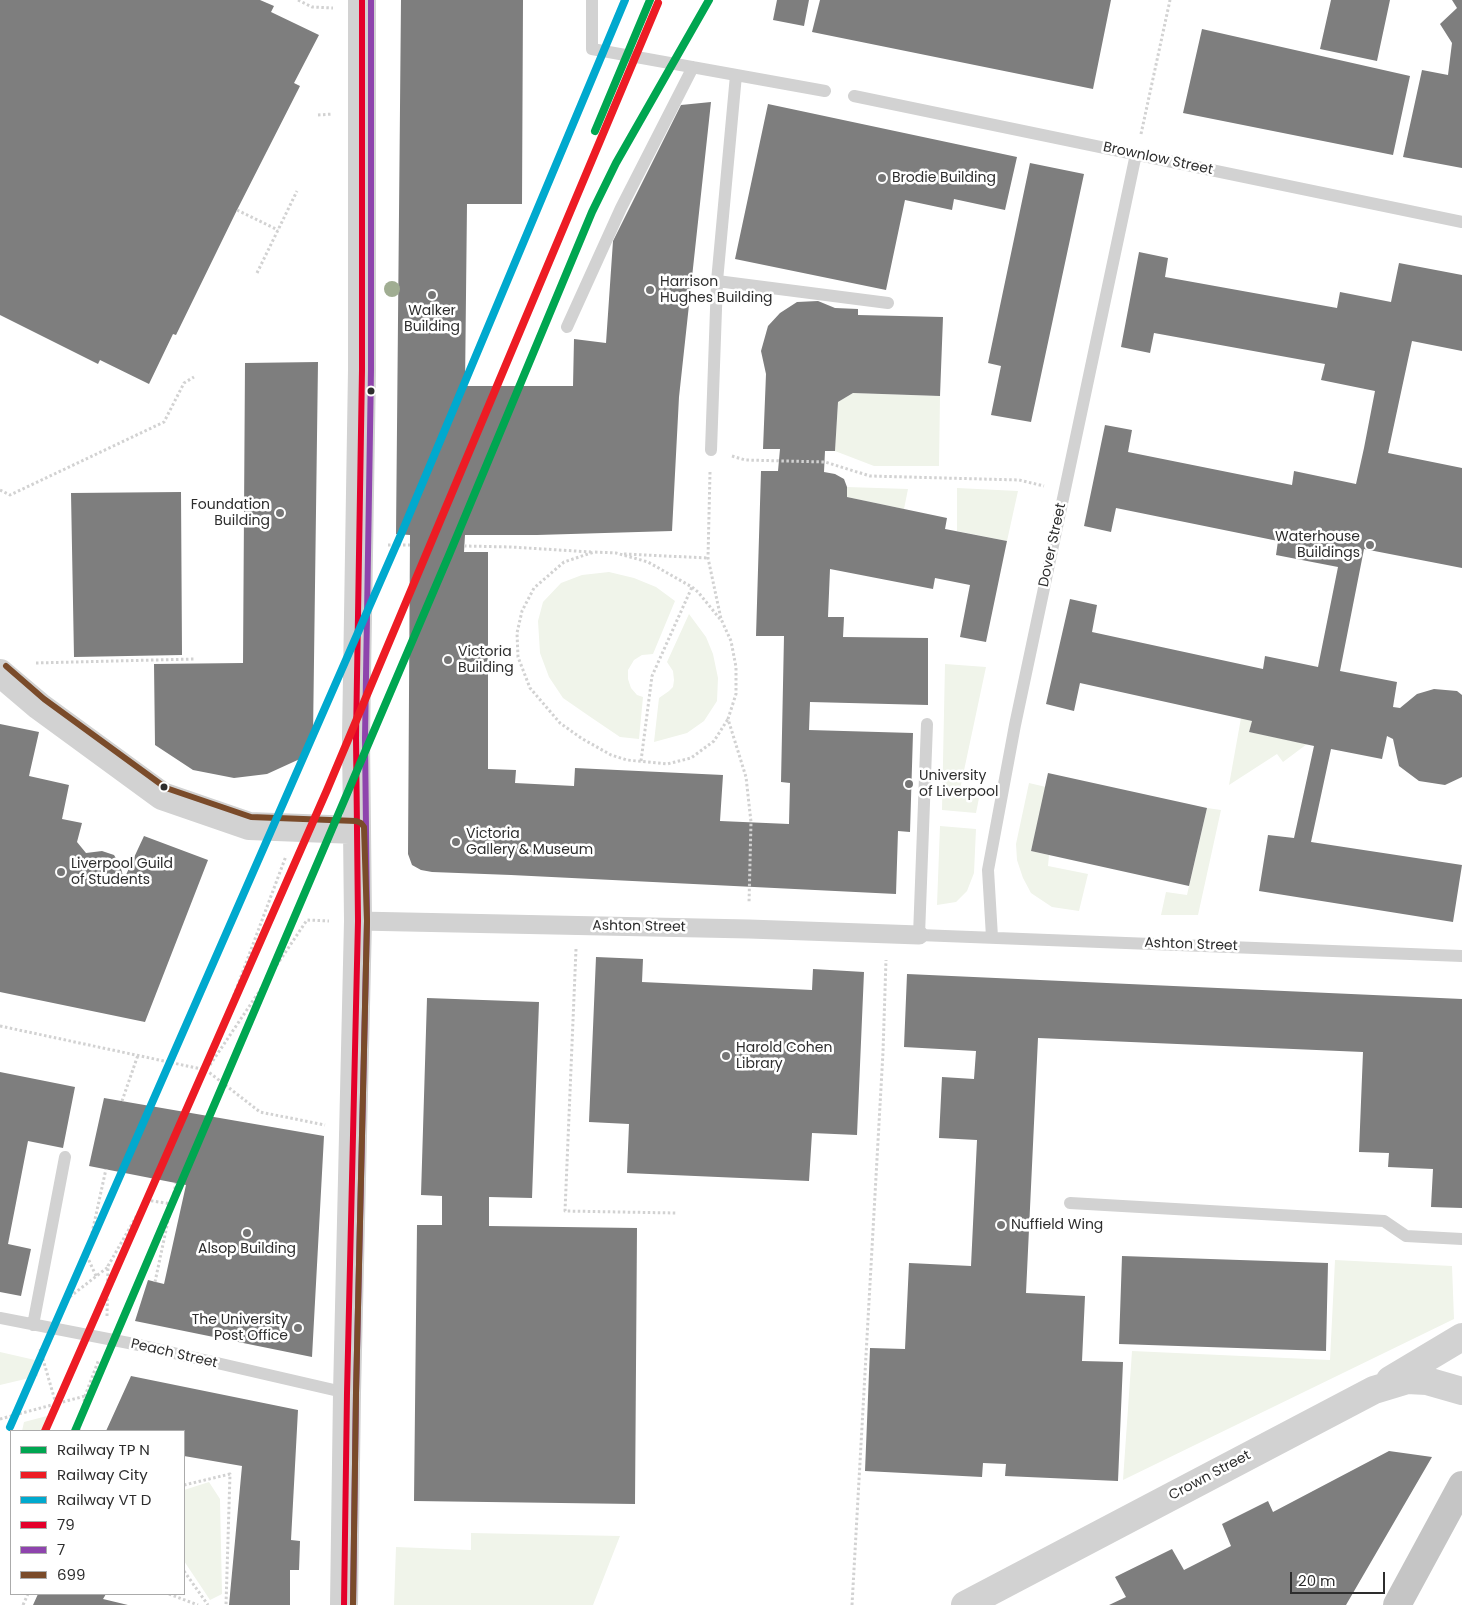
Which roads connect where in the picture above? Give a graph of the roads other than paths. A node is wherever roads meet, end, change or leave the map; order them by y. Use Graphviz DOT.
graph roads {
  1 [pos="362,0"];
  2 [pos="592,0"];
  3 [pos="693,67"];
  4 [pos="736,75"];
  5 [pos="825,91"];
  6 [pos="854,96"];
  7 [pos="1136,154"];
  8 [pos="1462,222"];
  9 [pos="717,281"];
  10 [pos="888,303"];
  11 [pos="567,327"];
  12 [pos="711,450"];
  13 [pos="0,673"];
  14 [pos="927,724"];
  15 [pos="356,830"];
  16 [pos="358,921"];
  17 [pos="920,935"];
  18 [pos="992,937"];
  19 [pos="1462,956"];
  20 [pos="65,1157"];
  21 [pos="1070,1202"];
  22 [pos="1462,1239"];
  23 [pos="0,1318"];
  24 [pos="33,1325"];
  25 [pos="1462,1337"];
  26 [pos="1374,1390"];
  27 [pos="1462,1391"];
  28 [pos="347,1393"];
  29 [pos="1462,1484"];
  30 [pos="344,1605"];
  31 [pos="964,1605"];
  32 [pos="1396,1605"];
  1 -- 15 [label="street"];
  2 -- 3 [label="lane"];
  3 -- 4 [label="lane"];
  3 -- 11 [label="lane"];
  4 -- 5 [label="lane"];
  4 -- 9 [label="lane"];
  6 -- 7 [label="lane, Brownlow Street"];
  7 -- 8 [label="lane, Brownlow Street"];
  7 -- 18 [label="lane, Dover Street"];
  9 -- 10 [label="lane"];
  9 -- 12 [label="lane"];
  13 -- 15 [label="street"];
  14 -- 17 [label="lane"];
  15 -- 16 [label="street"];
  16 -- 17 [label="street, Ashton Street"];
  16 -- 28 [label="street"];
  17 -- 18 [label="lane, Ashton Street"];
  18 -- 19 [label="lane, Ashton Street"];
  20 -- 24 [label="lane"];
  21 -- 22 [label="lane"];
  23 -- 24 [label="lane, Peach Street"];
  24 -- 28 [label="lane, Peach Street"];
  25 -- 26 [label="street"];
  26 -- 27 [label="street, Crown Street"];
  26 -- 31 [label="street, Crown Street"];
  28 -- 30 [label="street"];
  29 -- 32 [label="main road"];
}
